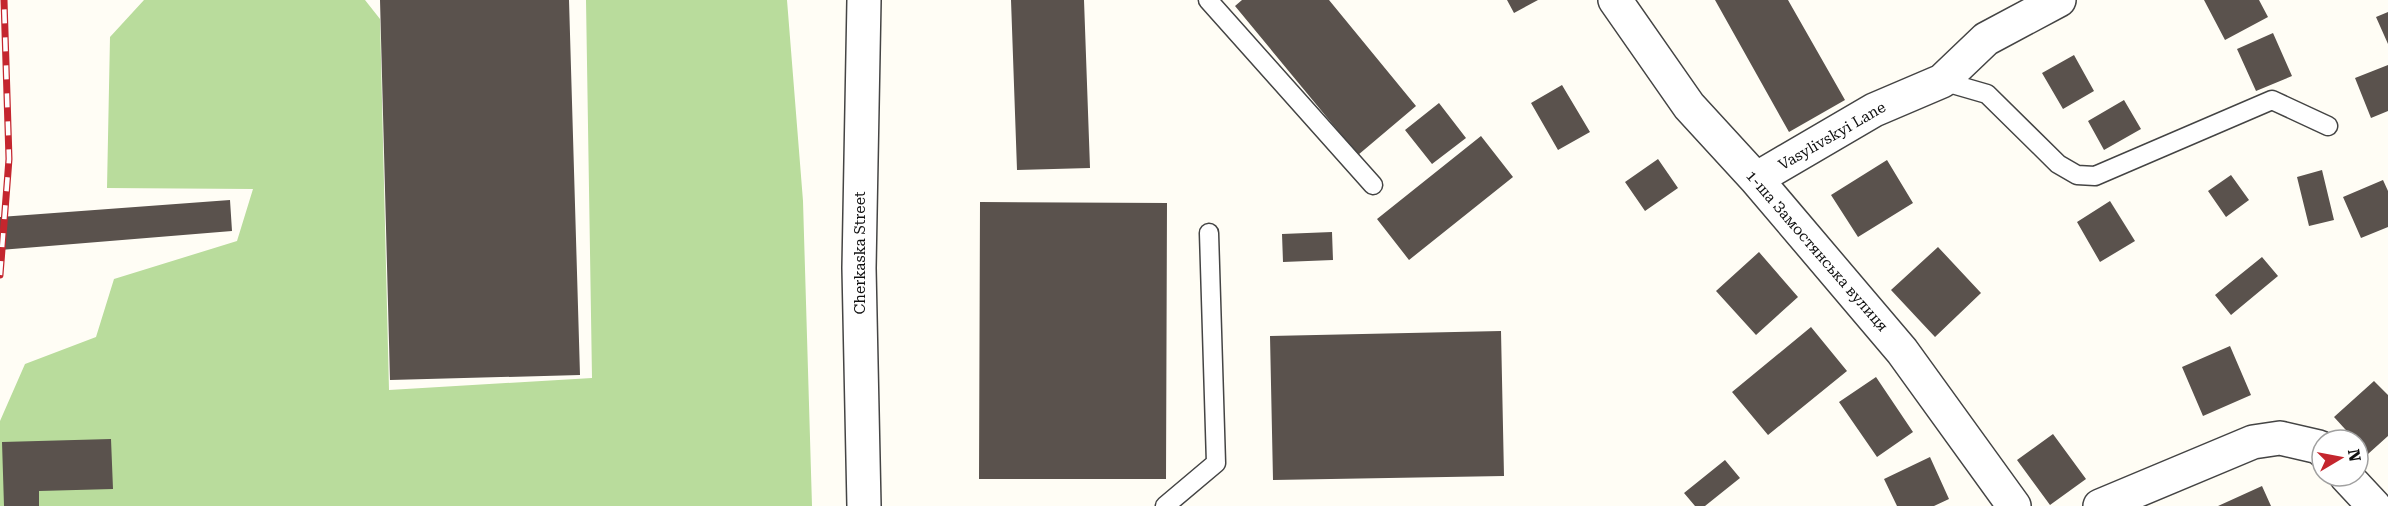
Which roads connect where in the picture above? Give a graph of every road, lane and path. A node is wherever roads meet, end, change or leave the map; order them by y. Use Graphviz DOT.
graph roads {
  1 [pos="864,0"];
  2 [pos="1208,0"];
  3 [pos="1615,0"];
  4 [pos="2059,0"];
  5 [pos="1942,81"];
  6 [pos="2328,126"];
  7 [pos="1756,179"];
  8 [pos="1373,185"];
  9 [pos="1209,233"];
  10 [pos="2310,445"];
  11 [pos="2357,488"];
  12 [pos="864,506"];
  13 [pos="1166,506"];
  14 [pos="2014,506"];
  15 [pos="2100,506"];
  16 [pos="2374,506"];
  1 -- 12 [label="street, Cherkaska Street"];
  2 -- 8 [label="lane"];
  3 -- 7 [label="street, 1-ша Замостянська вулиця"];
  4 -- 5 [label="street"];
  5 -- 6 [label="lane"];
  5 -- 7 [label="street, Vasylivskyi Lane"];
  7 -- 14 [label="street, 1-ша Замостянська вулиця"];
  9 -- 13 [label="lane"];
  10 -- 15 [label="street"];
  11 -- 16 [label="street"];
}
